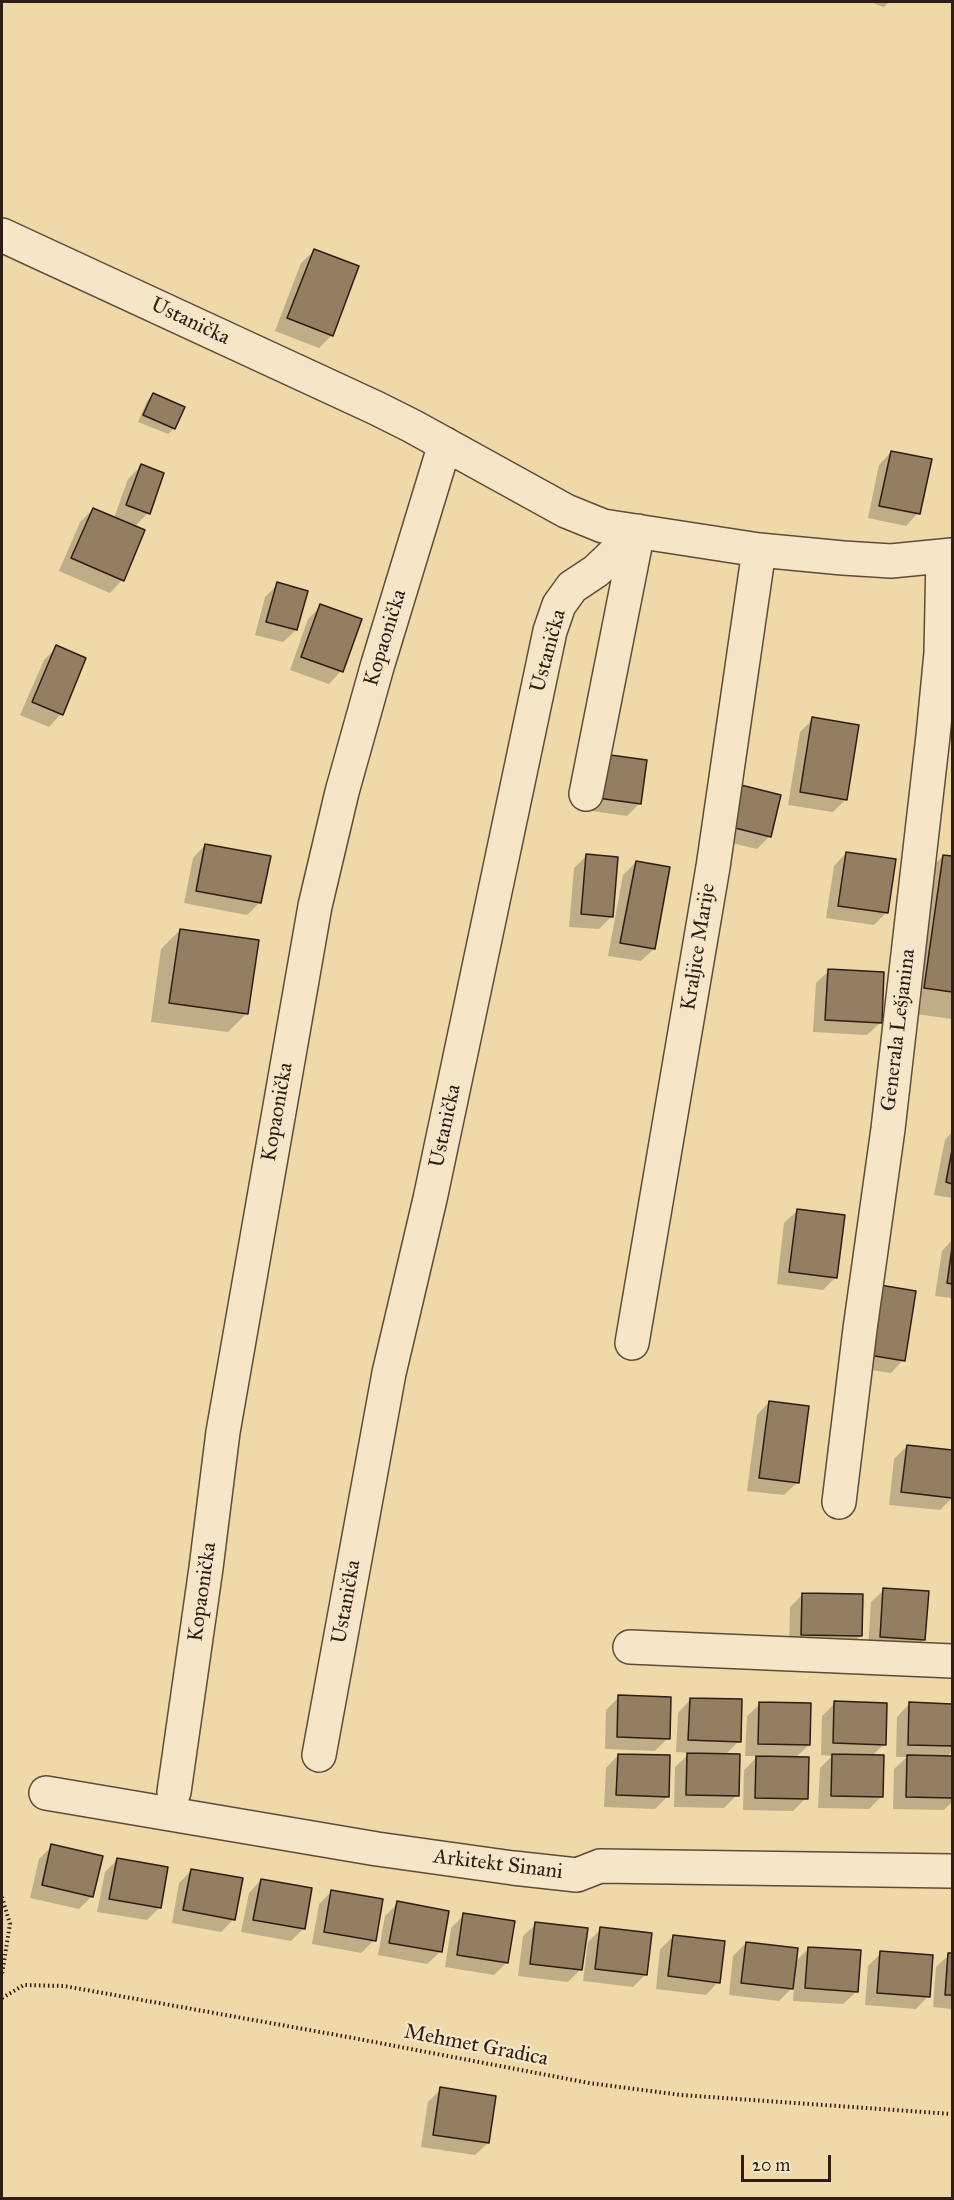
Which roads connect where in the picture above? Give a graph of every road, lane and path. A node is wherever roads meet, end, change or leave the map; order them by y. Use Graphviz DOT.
graph roads {
  1 [pos="2,236"];
  2 [pos="445,444"];
  3 [pos="645,533"];
  4 [pos="759,550"];
  5 [pos="948,556"];
  6 [pos="618,715"];
  7 [pos="586,794"];
  8 [pos="632,1343"];
  9 [pos="839,1502"];
  10 [pos="630,1647"];
  11 [pos="952,1661"];
  12 [pos="319,1755"];
  13 [pos="174,1792"];
  14 [pos="46,1793"];
  15 [pos="952,1871"];
  16 [pos="2,1897"];
  17 [pos="2,1974"];
  18 [pos="2,1998"];
  19 [pos="952,2114"];
  1 -- 2 [label="street, Ustanička"];
  2 -- 3 [label="street, Ustanička"];
  2 -- 13 [label="street, Kopaonička"];
  3 -- 4 [label="street, Ustanička"];
  3 -- 6 [label="street"];
  3 -- 7 [label="street"];
  3 -- 12 [label="street, Ustanička"];
  4 -- 5 [label="street, Ustanička"];
  4 -- 8 [label="street, Kraljice Marije"];
  5 -- 9 [label="street, Generala Lešjanina"];
  10 -- 11 [label="street"];
  14 -- 15 [label="street, Arkitekt Sinani"];
  16 -- 17 [label="path"];
  18 -- 19 [label="path, Mehmet Gradica"];
}
